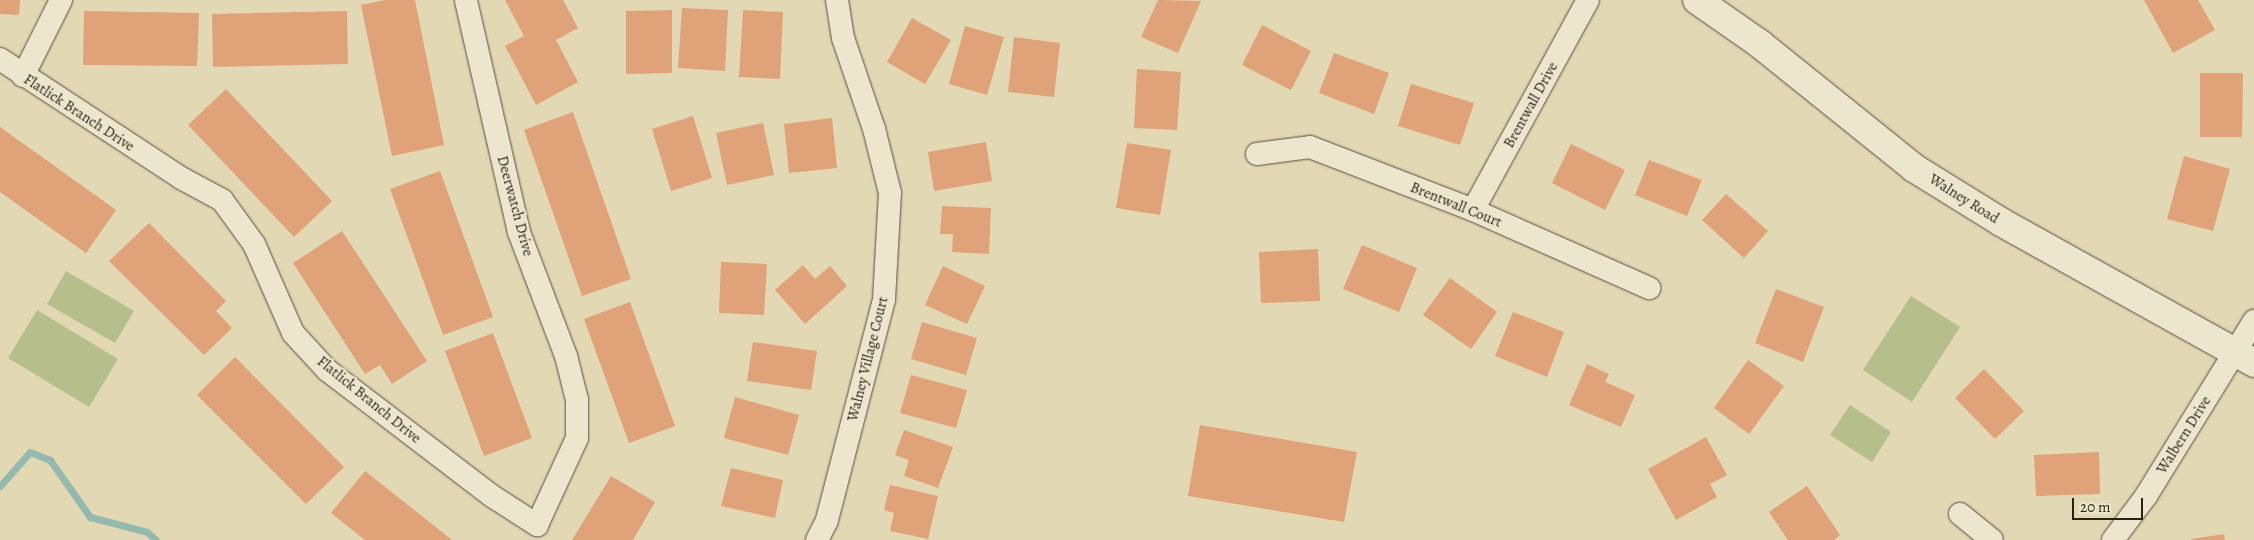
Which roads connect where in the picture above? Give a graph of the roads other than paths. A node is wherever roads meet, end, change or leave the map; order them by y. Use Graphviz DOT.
graph roads {
  1 [pos="61,0"];
  2 [pos="466,0"];
  3 [pos="836,0"];
  4 [pos="1588,0"];
  5 [pos="1697,0"];
  6 [pos="0,59"];
  7 [pos="22,76"];
  8 [pos="1257,154"];
  9 [pos="1473,210"];
  10 [pos="1649,288"];
  11 [pos="2254,321"];
  12 [pos="2245,358"];
  13 [pos="577,438"];
  14 [pos="1960,514"];
  15 [pos="817,540"];
  16 [pos="1992,540"];
  17 [pos="2113,540"];
  1 -- 7 [label="street"];
  2 -- 13 [label="street, Deerwatch Drive"];
  3 -- 15 [label="street, Walney Village Court"];
  4 -- 9 [label="street, Brentwall Drive"];
  5 -- 12 [label="main road, Walney Road"];
  6 -- 7 [label="street, Flatlick Branch Drive"];
  7 -- 13 [label="street, Flatlick Branch Drive"];
  8 -- 9 [label="street, Brentwall Court"];
  9 -- 10 [label="street, Brentwall Court"];
  11 -- 12 [label="street, Walbern Drive"];
  12 -- 17 [label="street, Walbern Drive"];
  14 -- 16 [label="street"];
}
